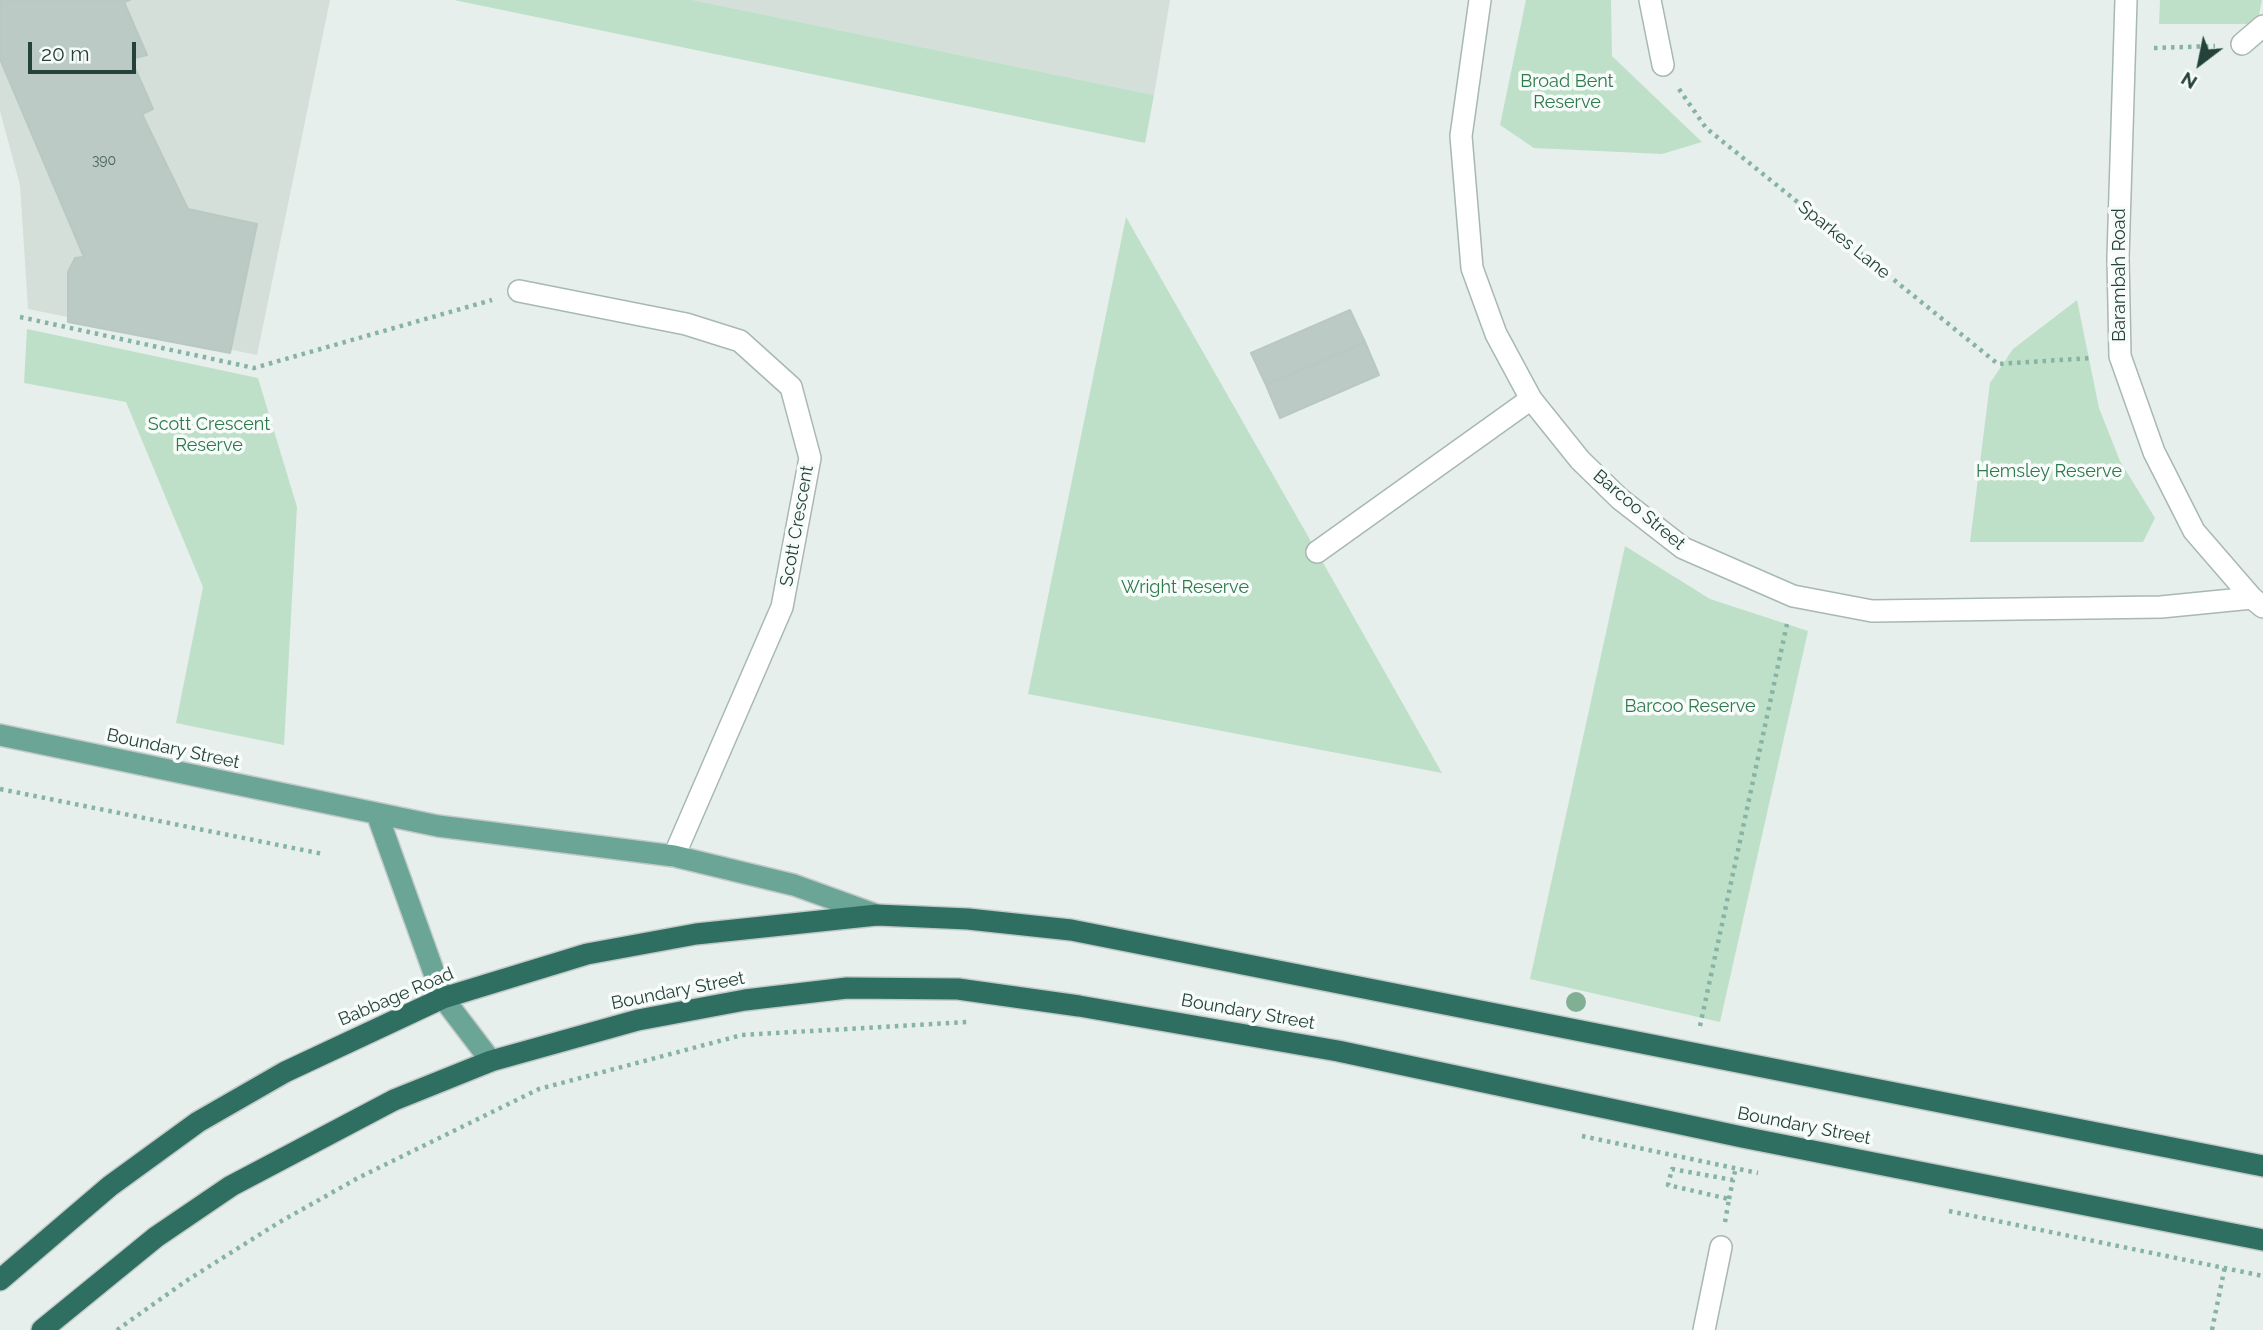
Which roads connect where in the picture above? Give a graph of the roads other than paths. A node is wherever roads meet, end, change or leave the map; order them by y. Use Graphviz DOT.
graph roads {
  1 [pos="1480,0"];
  2 [pos="1650,0"];
  3 [pos="2126,0"];
  4 [pos="2263,26"];
  5 [pos="2242,44"];
  6 [pos="1663,65"];
  7 [pos="519,291"];
  8 [pos="1531,400"];
  9 [pos="1317,552"];
  10 [pos="2257,602"];
  11 [pos="0,735"];
  12 [pos="377,814"];
  13 [pos="674,856"];
  14 [pos="877,915"];
  15 [pos="443,998"];
  16 [pos="491,1061"];
  17 [pos="2263,1166"];
  18 [pos="2263,1240"];
  19 [pos="1721,1247"];
  20 [pos="0,1280"];
  21 [pos="42,1330"];
  22 [pos="1704,1330"];
  1 -- 8 [label="street, Barcoo Street"];
  2 -- 6 [label="street"];
  3 -- 10 [label="street, Barambah Road"];
  4 -- 5 [label="street"];
  7 -- 13 [label="street, Scott Crescent"];
  8 -- 9 [label="street"];
  8 -- 10 [label="street, Barcoo Street"];
  11 -- 12 [label="main road, Boundary Street"];
  12 -- 13 [label="main road, Boundary Street"];
  12 -- 15 [label="main road"];
  13 -- 14 [label="main road, Boundary Street"];
  14 -- 15 [label="highway, Babbage Road"];
  14 -- 17 [label="highway, Boundary Street"];
  15 -- 16 [label="main road"];
  15 -- 20 [label="highway, Babbage Road"];
  16 -- 18 [label="highway, Boundary Street"];
  16 -- 21 [label="highway"];
  19 -- 22 [label="street"];
}
